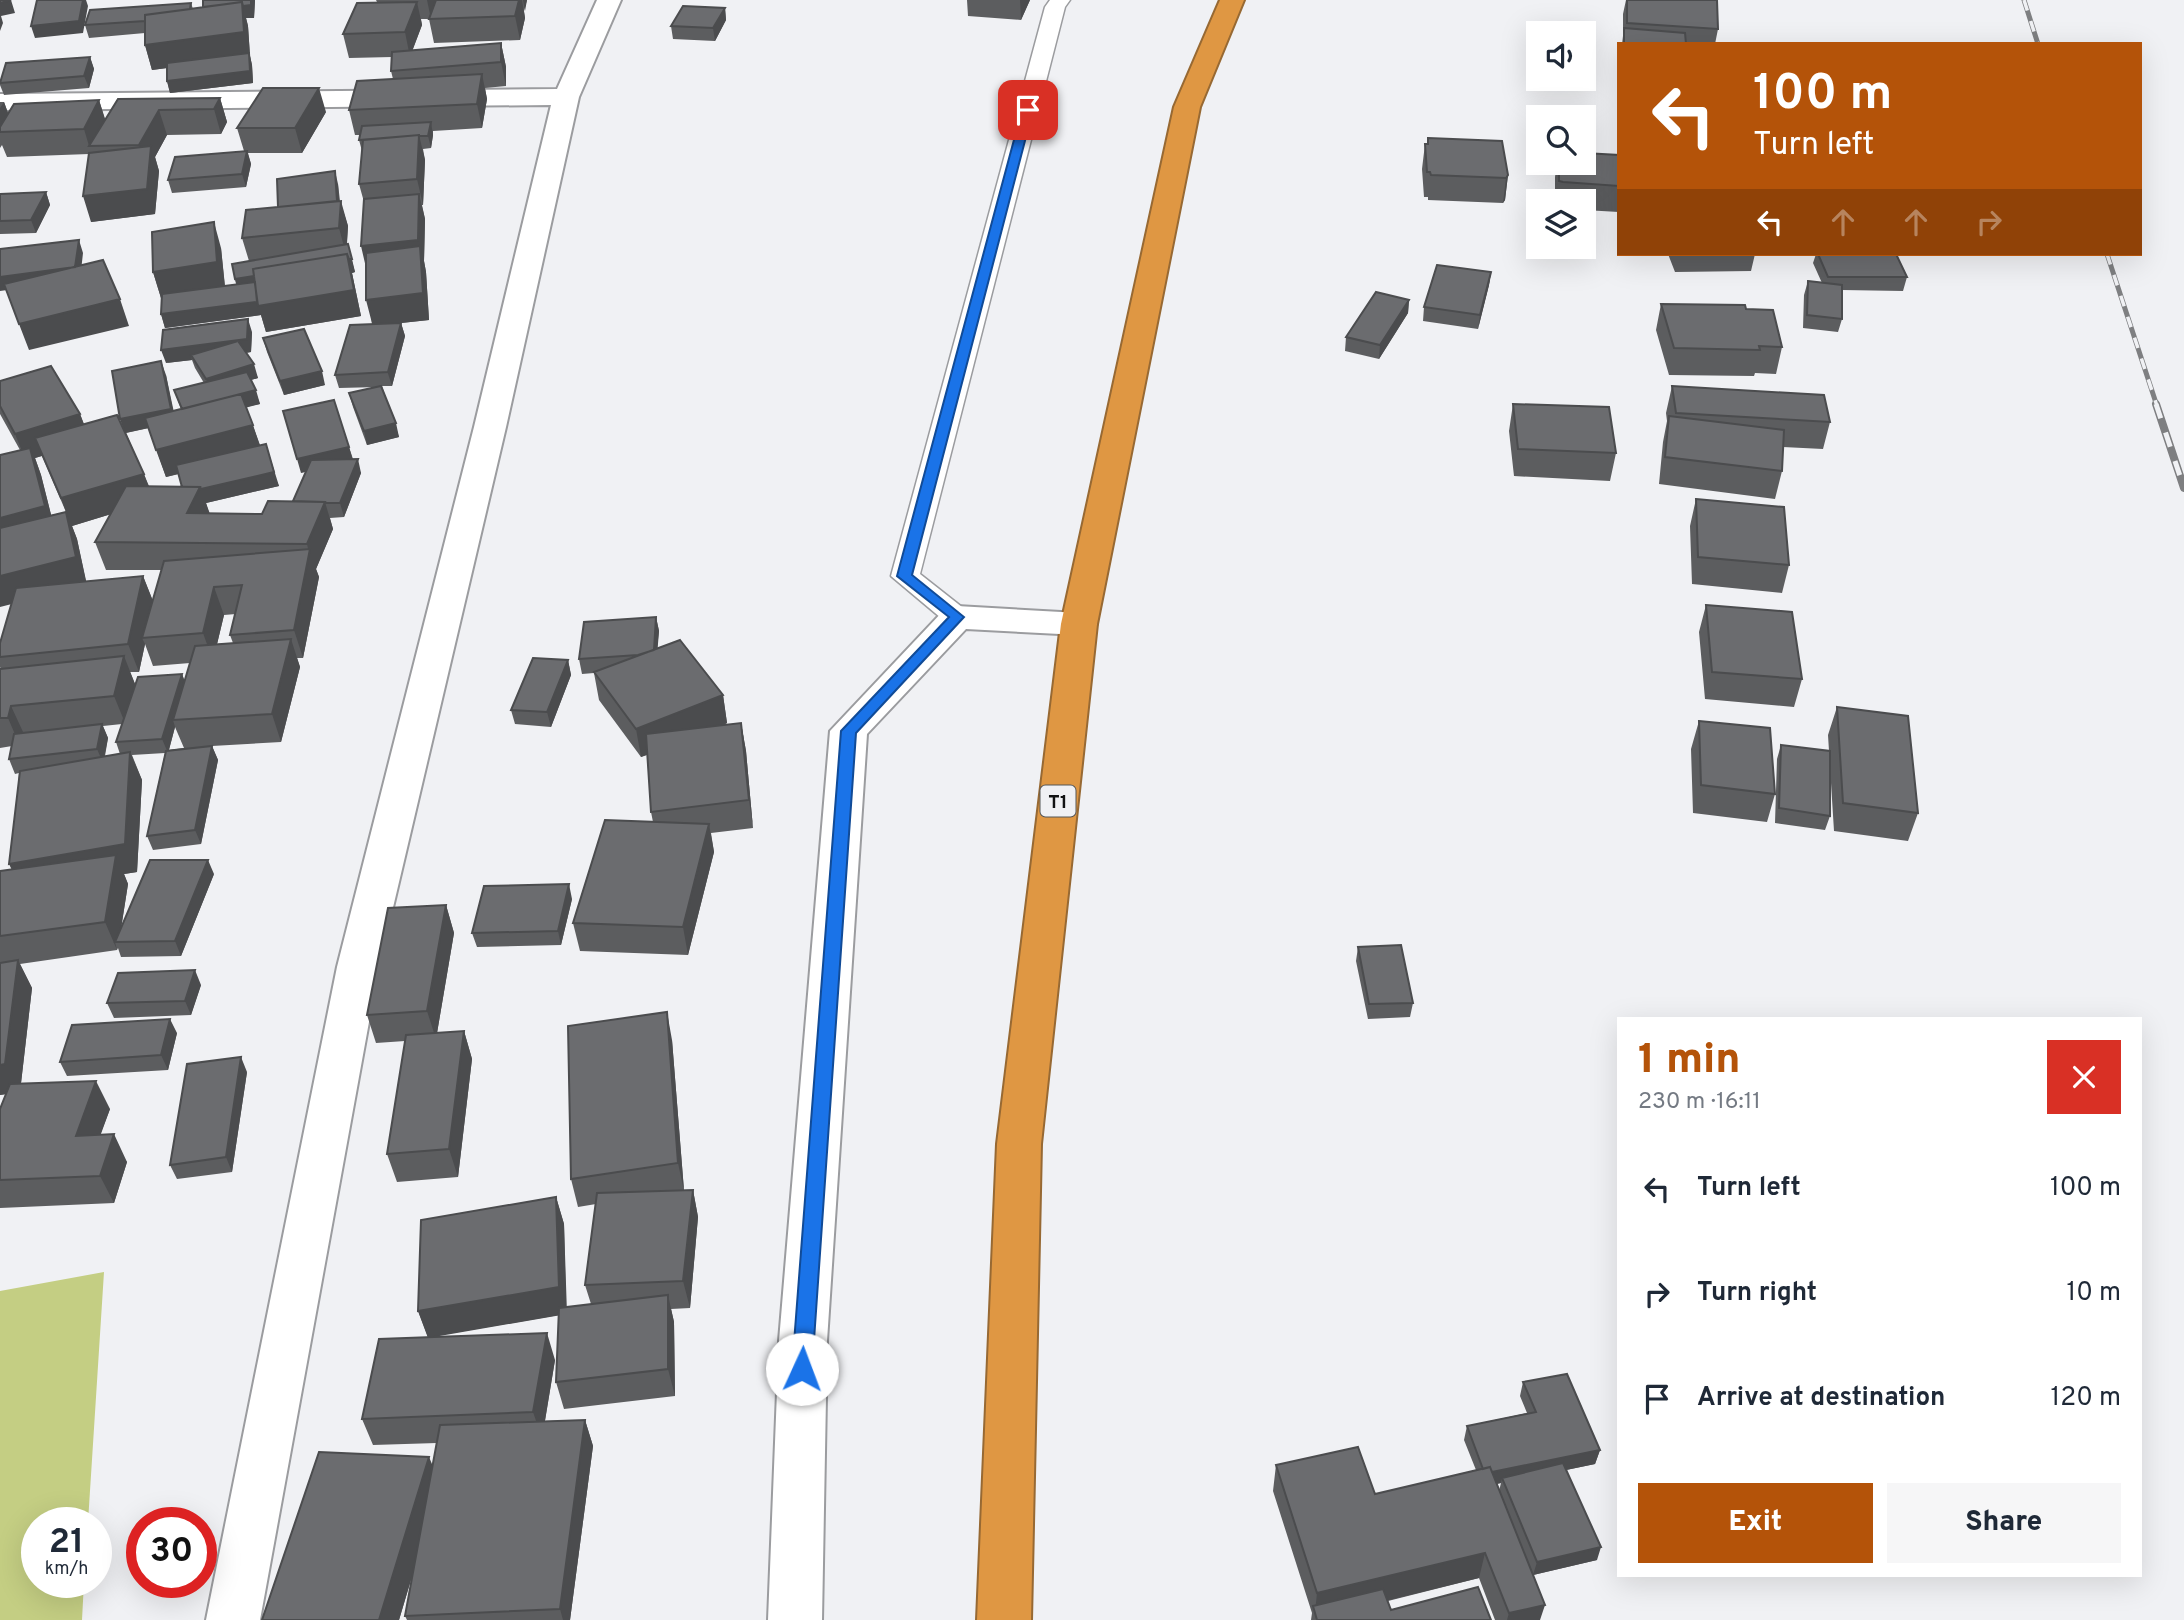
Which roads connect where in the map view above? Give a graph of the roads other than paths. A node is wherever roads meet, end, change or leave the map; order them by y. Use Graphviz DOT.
graph roads {
  1 [pos="609,0"];
  2 [pos="1060,0"];
  3 [pos="1232,0"];
  4 [pos="566,97"];
  5 [pos="0,102"];
  6 [pos="957,617"];
  7 [pos="1079,624"];
  8 [pos="233,1620"];
  9 [pos="795,1620"];
  10 [pos="1004,1620"];
  1 -- 4 [label="street"];
  2 -- 6 [label="lane"];
  3 -- 7 [label="highway, T1"];
  4 -- 5 [label="street"];
  4 -- 8 [label="street"];
  6 -- 7 [label="street"];
  6 -- 9 [label="street"];
  7 -- 10 [label="highway, T1"];
}
